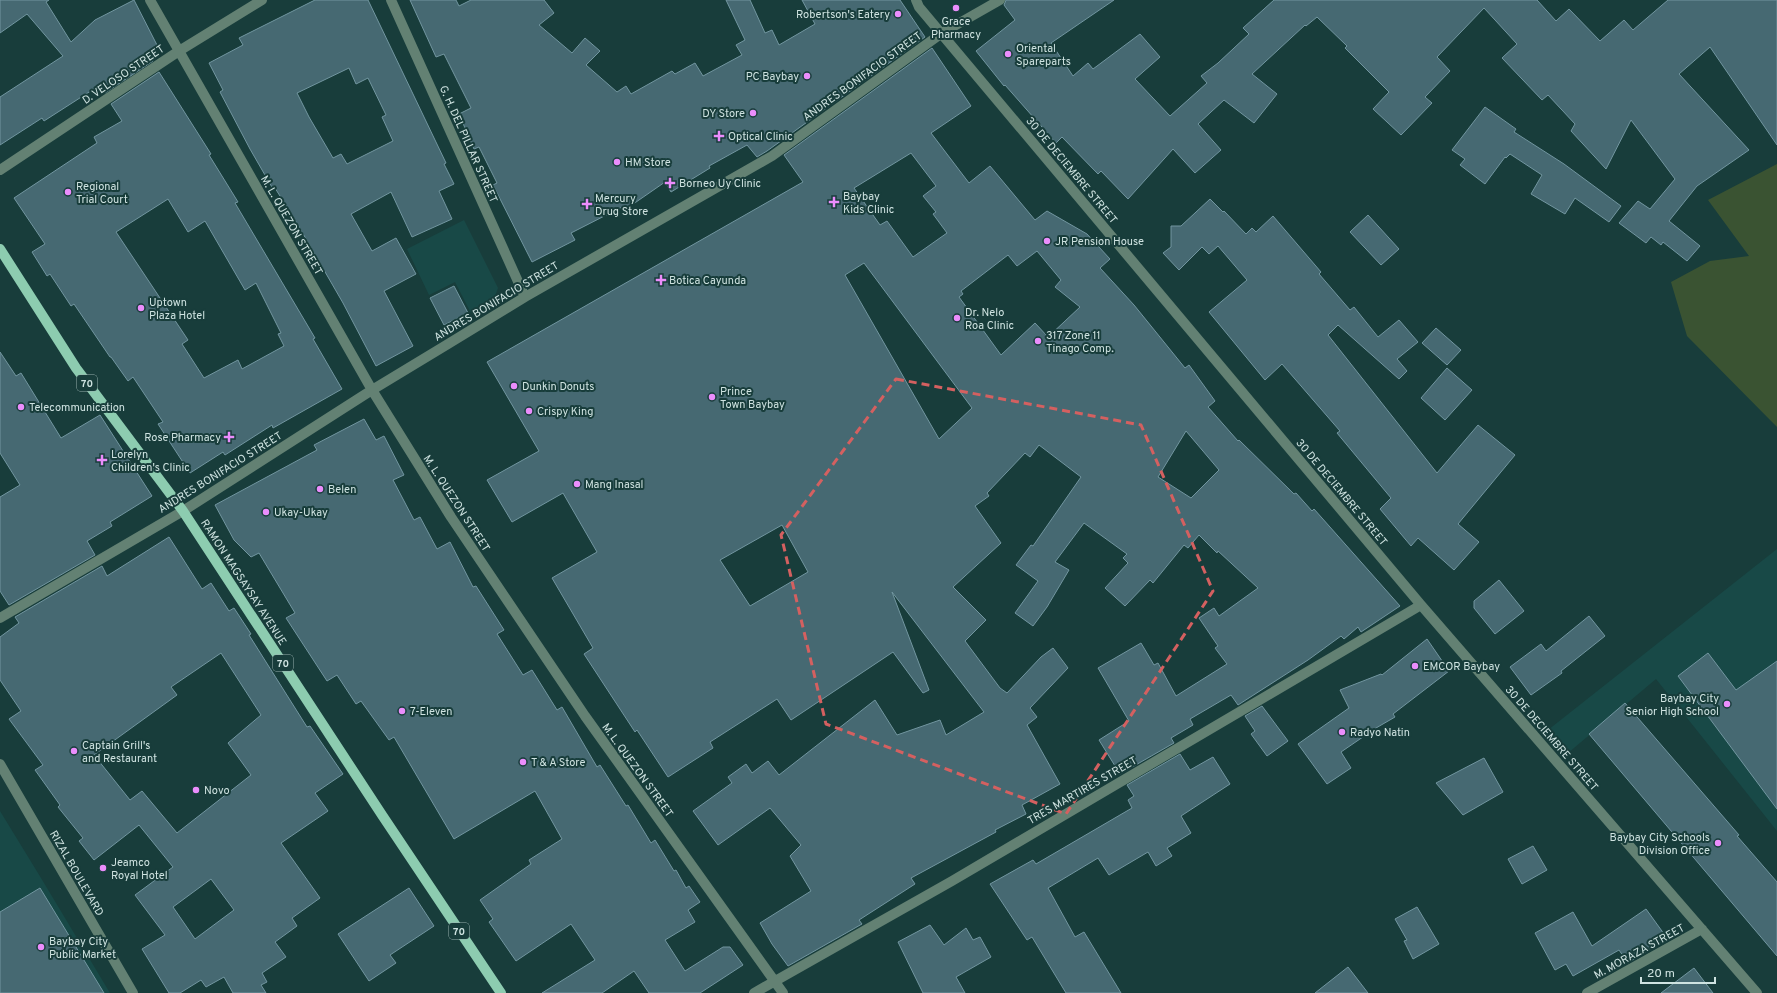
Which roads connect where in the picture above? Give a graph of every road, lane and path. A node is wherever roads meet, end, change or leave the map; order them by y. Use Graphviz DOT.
graph roads {
  1 [pos="150,0"];
  2 [pos="262,0"];
  3 [pos="391,0"];
  4 [pos="916,0"];
  5 [pos="1000,0"];
  6 [pos="942,33"];
  7 [pos="179,51"];
  8 [pos="0,170"];
  9 [pos="0,249"];
  10 [pos="525,297"];
  11 [pos="372,390"];
  12 [pos="184,511"];
  13 [pos="1421,605"];
  14 [pos="0,618"];
  15 [pos="0,764"];
  16 [pos="1702,929"];
  17 [pos="775,982"];
  18 [pos="133,993"];
  19 [pos="501,993"];
  20 [pos="754,993"];
  21 [pos="783,993"];
  22 [pos="1587,993"];
  23 [pos="1757,993"];
  1 -- 7 [label="street, M. L. QUEZON STREET"];
  2 -- 7 [label="street, D. VELOSO STREET"];
  3 -- 10 [label="street, G. H. DEL PILLAR STREET"];
  4 -- 6 [label="street, 30 DE DECIEMBRE STREET"];
  5 -- 6 [label="street, ANDRES BONIFACIO STREET"];
  6 -- 10 [label="street, ANDRES BONIFACIO STREET"];
  6 -- 13 [label="street, 30 DE DECIEMBRE STREET"];
  7 -- 8 [label="street, D. VELOSO STREET"];
  7 -- 11 [label="street, M. L. QUEZON STREET"];
  9 -- 12 [label="main road, RAMON MAGSAYSAY AVENUE / 70"];
  10 -- 11 [label="street, ANDRES BONIFACIO STREET"];
  11 -- 12 [label="street, ANDRES BONIFACIO STREET"];
  11 -- 17 [label="street, M. L. QUEZON STREET"];
  12 -- 14 [label="street, ANDRES BONIFACIO STREET"];
  12 -- 19 [label="main road, RAMON MAGSAYSAY AVENUE / 70"];
  13 -- 16 [label="street, 30 DE DECIEMBRE STREET"];
  13 -- 17 [label="street, TRES MARTIRES STREET"];
  15 -- 18 [label="street, RIZAL BOULEVARD"];
  16 -- 22 [label="street, M. MORAZA STREET"];
  16 -- 23 [label="street, 30 DE DECIEMBRE STREET"];
  17 -- 20 [label="street, TRES MARTIRES STREET"];
  17 -- 21 [label="street, M. L. QUEZON STREET"];
}
